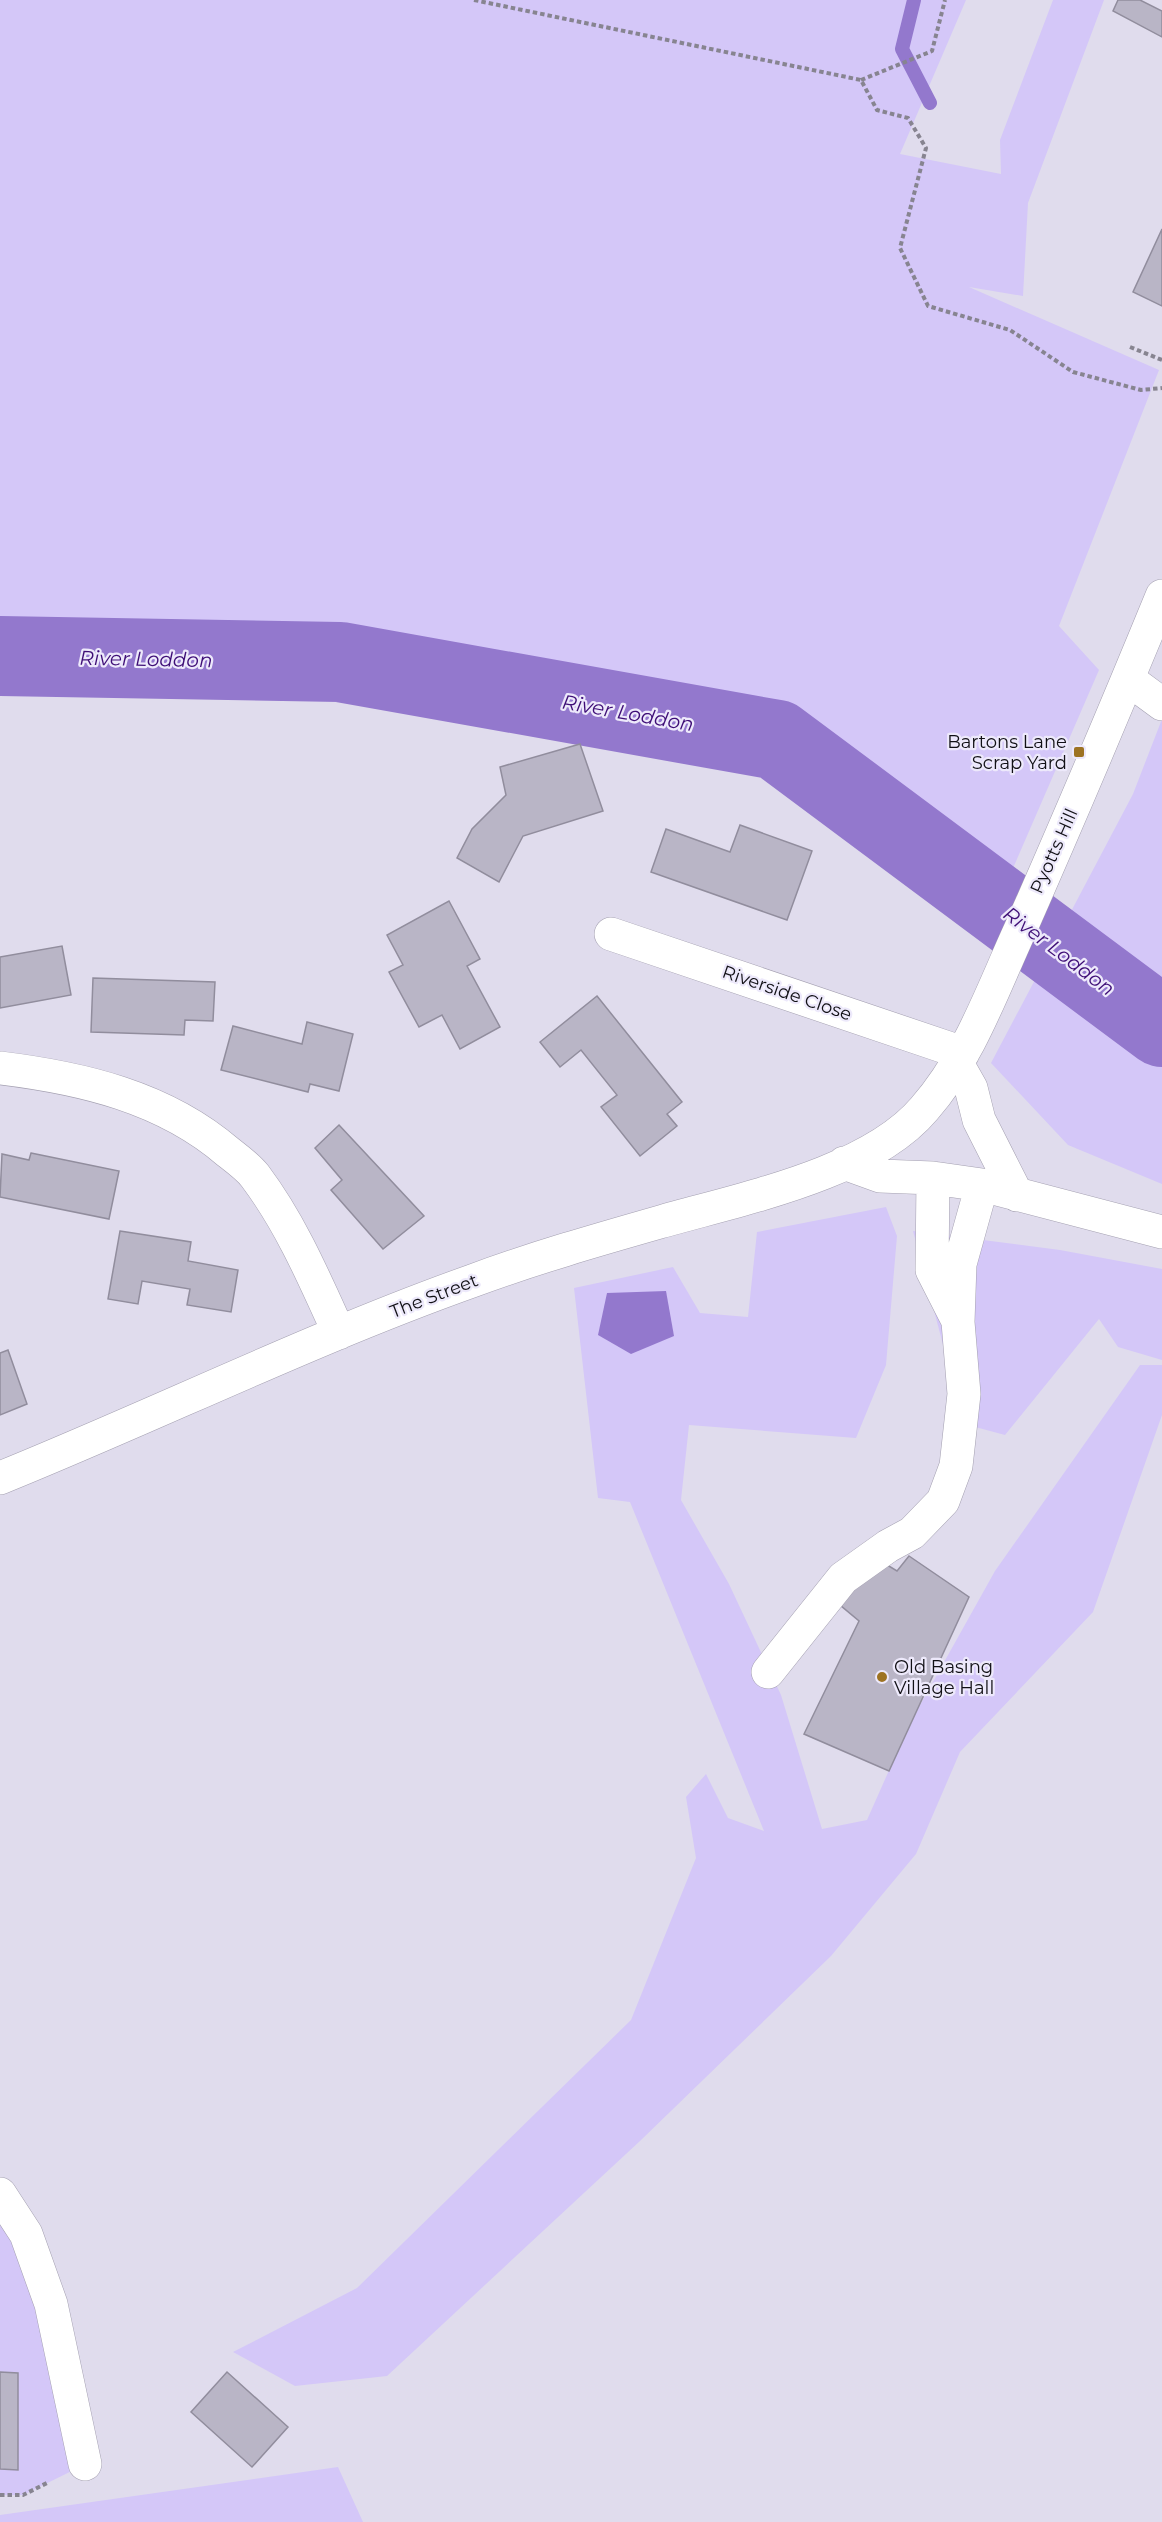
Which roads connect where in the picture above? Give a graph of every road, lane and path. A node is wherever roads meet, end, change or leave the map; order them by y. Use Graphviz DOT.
graph roads {
  1 [pos="474,0"];
  2 [pos="945,0"];
  3 [pos="861,80"];
  4 [pos="1130,347"];
  5 [pos="1162,360"];
  6 [pos="1162,388"];
  7 [pos="1162,596"];
  8 [pos="1128,679"];
  9 [pos="1162,704"];
  10 [pos="611,934"];
  11 [pos="961,1059"];
  12 [pos="0,1068"];
  13 [pos="880,1148"];
  14 [pos="844,1163"];
  15 [pos="933,1178"];
  16 [pos="982,1185"];
  17 [pos="1017,1195"];
  18 [pos="1162,1232"];
  19 [pos="958,1322"];
  20 [pos="339,1332"];
  21 [pos="0,1478"];
  22 [pos="768,1672"];
  23 [pos="0,2194"];
  24 [pos="85,2464"];
  25 [pos="0,2495"];
  1 -- 3 [label="path"];
  2 -- 3 [label="path"];
  3 -- 6 [label="path"];
  4 -- 5 [label="path"];
  7 -- 8 [label="street, Pyotts Hill"];
  8 -- 9 [label="street"];
  8 -- 11 [label="street, Pyotts Hill"];
  10 -- 11 [label="street, Riverside Close"];
  11 -- 13 [label="street, Pyotts Hill"];
  11 -- 17 [label="street"];
  12 -- 20 [label="street"];
  13 -- 14 [label="street, The Street"];
  14 -- 15 [label="street"];
  14 -- 20 [label="street, The Street"];
  15 -- 16 [label="street"];
  15 -- 19 [label="street"];
  16 -- 17 [label="street"];
  16 -- 19 [label="street"];
  17 -- 18 [label="street"];
  19 -- 22 [label="street"];
  20 -- 21 [label="street, The Street"];
  23 -- 24 [label="street"];
  24 -- 25 [label="path"];
}
